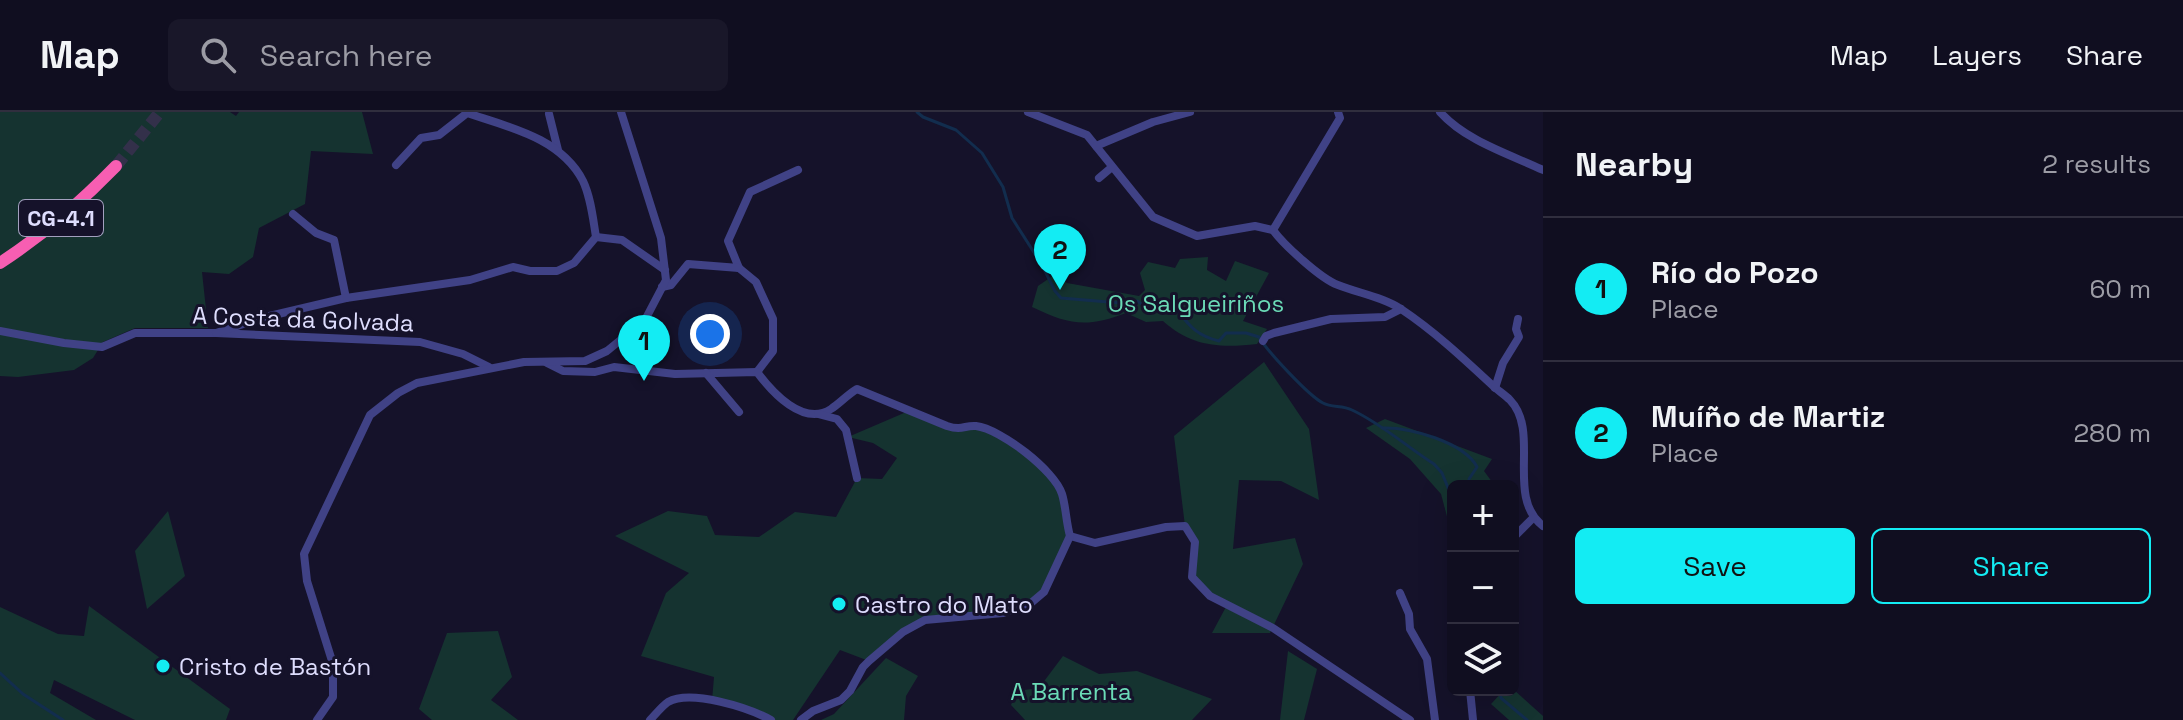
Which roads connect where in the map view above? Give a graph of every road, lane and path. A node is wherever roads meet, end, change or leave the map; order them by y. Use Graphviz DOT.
graph roads {
  1 [pos="621,112"];
  2 [pos="1028,112"];
  3 [pos="1190,112"];
  4 [pos="1338,112"];
  5 [pos="1440,112"];
  6 [pos="549,114"];
  7 [pos="1096,146"];
  8 [pos="558,150"];
  9 [pos="396,165"];
  10 [pos="116,166"];
  11 [pos="1112,167"];
  12 [pos="798,170"];
  13 [pos="1543,170"];
  14 [pos="1099,178"];
  15 [pos="293,214"];
  16 [pos="1273,230"];
  17 [pos="596,237"];
  18 [pos="0,263"];
  19 [pos="739,268"];
  20 [pos="665,270"];
  21 [pos="662,287"];
  22 [pos="346,298"];
  23 [pos="1401,309"];
  24 [pos="1518,319"];
  25 [pos="0,331"];
  26 [pos="216,333"];
  27 [pos="1263,341"];
  28 [pos="547,363"];
  29 [pos="490,367"];
  30 [pos="757,372"];
  31 [pos="706,373"];
  32 [pos="1495,388"];
  33 [pos="739,412"];
  34 [pos="817,414"];
  35 [pos="857,478"];
  36 [pos="1533,518"];
  37 [pos="1543,526"];
  38 [pos="1519,532"];
  39 [pos="1070,536"];
  40 [pos="1400,593"];
  41 [pos="1471,696"];
  42 [pos="317,720"];
  43 [pos="650,720"];
  44 [pos="771,720"];
  45 [pos="801,720"];
  46 [pos="1410,720"];
  47 [pos="1435,720"];
  48 [pos="1473,720"];
  1 -- 20 [label="street"];
  2 -- 7 [label="street"];
  3 -- 7 [label="street"];
  4 -- 16 [label="street"];
  5 -- 13 [label="street"];
  6 -- 8 [label="street"];
  7 -- 11 [label="street"];
  8 -- 9 [label="street"];
  8 -- 17 [label="street"];
  10 -- 18 [label="highway, CG-4.1"];
  11 -- 14 [label="street"];
  11 -- 16 [label="street"];
  12 -- 19 [label="street"];
  15 -- 22 [label="street"];
  16 -- 23 [label="street"];
  17 -- 20 [label="street"];
  17 -- 22 [label="street"];
  19 -- 21 [label="street"];
  19 -- 30 [label="street"];
  20 -- 21 [label="street"];
  21 -- 28 [label="street"];
  22 -- 26 [label="street"];
  23 -- 27 [label="street"];
  23 -- 32 [label="street"];
  24 -- 32 [label="street"];
  25 -- 26 [label="street, A Costa da Golvada"];
  26 -- 29 [label="street, A Costa da Golvada"];
  28 -- 29 [label="street"];
  28 -- 31 [label="street"];
  29 -- 42 [label="street"];
  30 -- 31 [label="street"];
  30 -- 34 [label="street"];
  31 -- 33 [label="street"];
  32 -- 36 [label="street"];
  34 -- 35 [label="street"];
  34 -- 39 [label="street"];
  36 -- 37 [label="street"];
  36 -- 38 [label="street"];
  39 -- 45 [label="street"];
  39 -- 46 [label="street"];
  40 -- 47 [label="street"];
  41 -- 48 [label="street"];
  43 -- 44 [label="street"];
}
